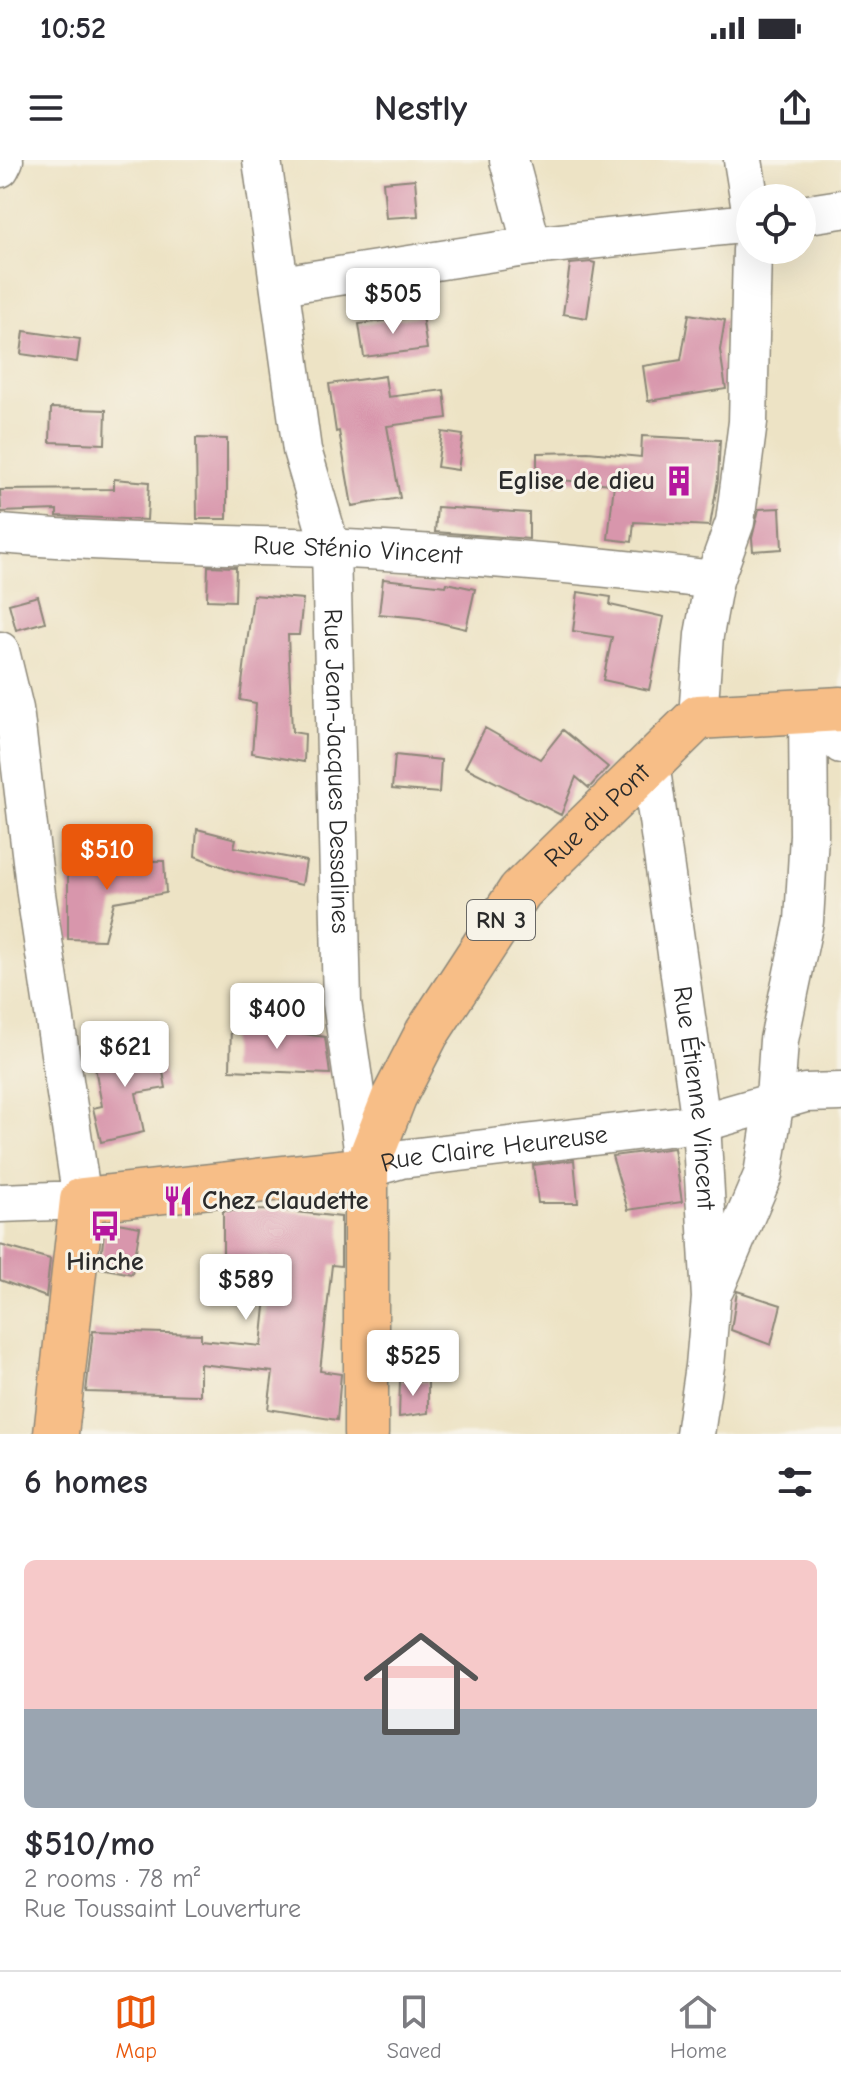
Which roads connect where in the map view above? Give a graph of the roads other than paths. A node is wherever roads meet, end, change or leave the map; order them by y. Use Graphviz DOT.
graph roads {
  1 [pos="4,160"];
  2 [pos="262,160"];
  3 [pos="509,160"];
  4 [pos="743,160"];
  5 [pos="0,168"];
  6 [pos="747,184"];
  7 [pos="841,209"];
  8 [pos="816,213"];
  9 [pos="736,224"];
  10 [pos="532,246"];
  11 [pos="752,264"];
  12 [pos="281,285"];
  13 [pos="0,534"];
  14 [pos="331,549"];
  15 [pos="714,580"];
  16 [pos="0,651"];
  17 [pos="698,717"];
  18 [pos="831,718"];
  19 [pos="650,763"];
  20 [pos="841,1092"];
  21 [pos="775,1099"];
  22 [pos="701,1123"];
  23 [pos="366,1169"];
  24 [pos="82,1200"];
  25 [pos="0,1203"];
  26 [pos="711,1298"];
  27 [pos="56,1434"];
  28 [pos="366,1434"];
  29 [pos="695,1434"];
  1 -- 5 [label="street"];
  2 -- 12 [label="street, Rue Jean-Jacques Dessalines"];
  3 -- 10 [label="street"];
  4 -- 6 [label="street"];
  7 -- 8 [label="street"];
  9 -- 10 [label="street"];
  10 -- 12 [label="street"];
  11 -- 15 [label="street"];
  12 -- 14 [label="street, Rue Jean-Jacques Dessalines"];
  13 -- 14 [label="street, Rue Sténio Vincent"];
  14 -- 15 [label="street, Rue Sténio Vincent"];
  14 -- 23 [label="street, Rue Jean-Jacques Dessalines"];
  15 -- 17 [label="street"];
  16 -- 24 [label="street"];
  17 -- 18 [label="main road"];
  17 -- 19 [label="main road, Rue du Pont / RN 3"];
  18 -- 21 [label="street"];
  19 -- 22 [label="street, Rue Étienne Vincent"];
  19 -- 23 [label="main road, Rue du Pont / RN 3"];
  20 -- 21 [label="street, Rue Claire Heureuse"];
  21 -- 22 [label="street, Rue Claire Heureuse"];
  21 -- 26 [label="street"];
  22 -- 23 [label="street, Rue Claire Heureuse"];
  22 -- 26 [label="street, Rue Étienne Vincent"];
  23 -- 24 [label="main road, Rue Claire Heureuse"];
  23 -- 28 [label="main road, Rue Jean-Jacques Dessalines"];
  24 -- 25 [label="street, Rue Claire Heureuse"];
  24 -- 27 [label="main road"];
  26 -- 29 [label="street, Rue Étienne Vincent"];
}
